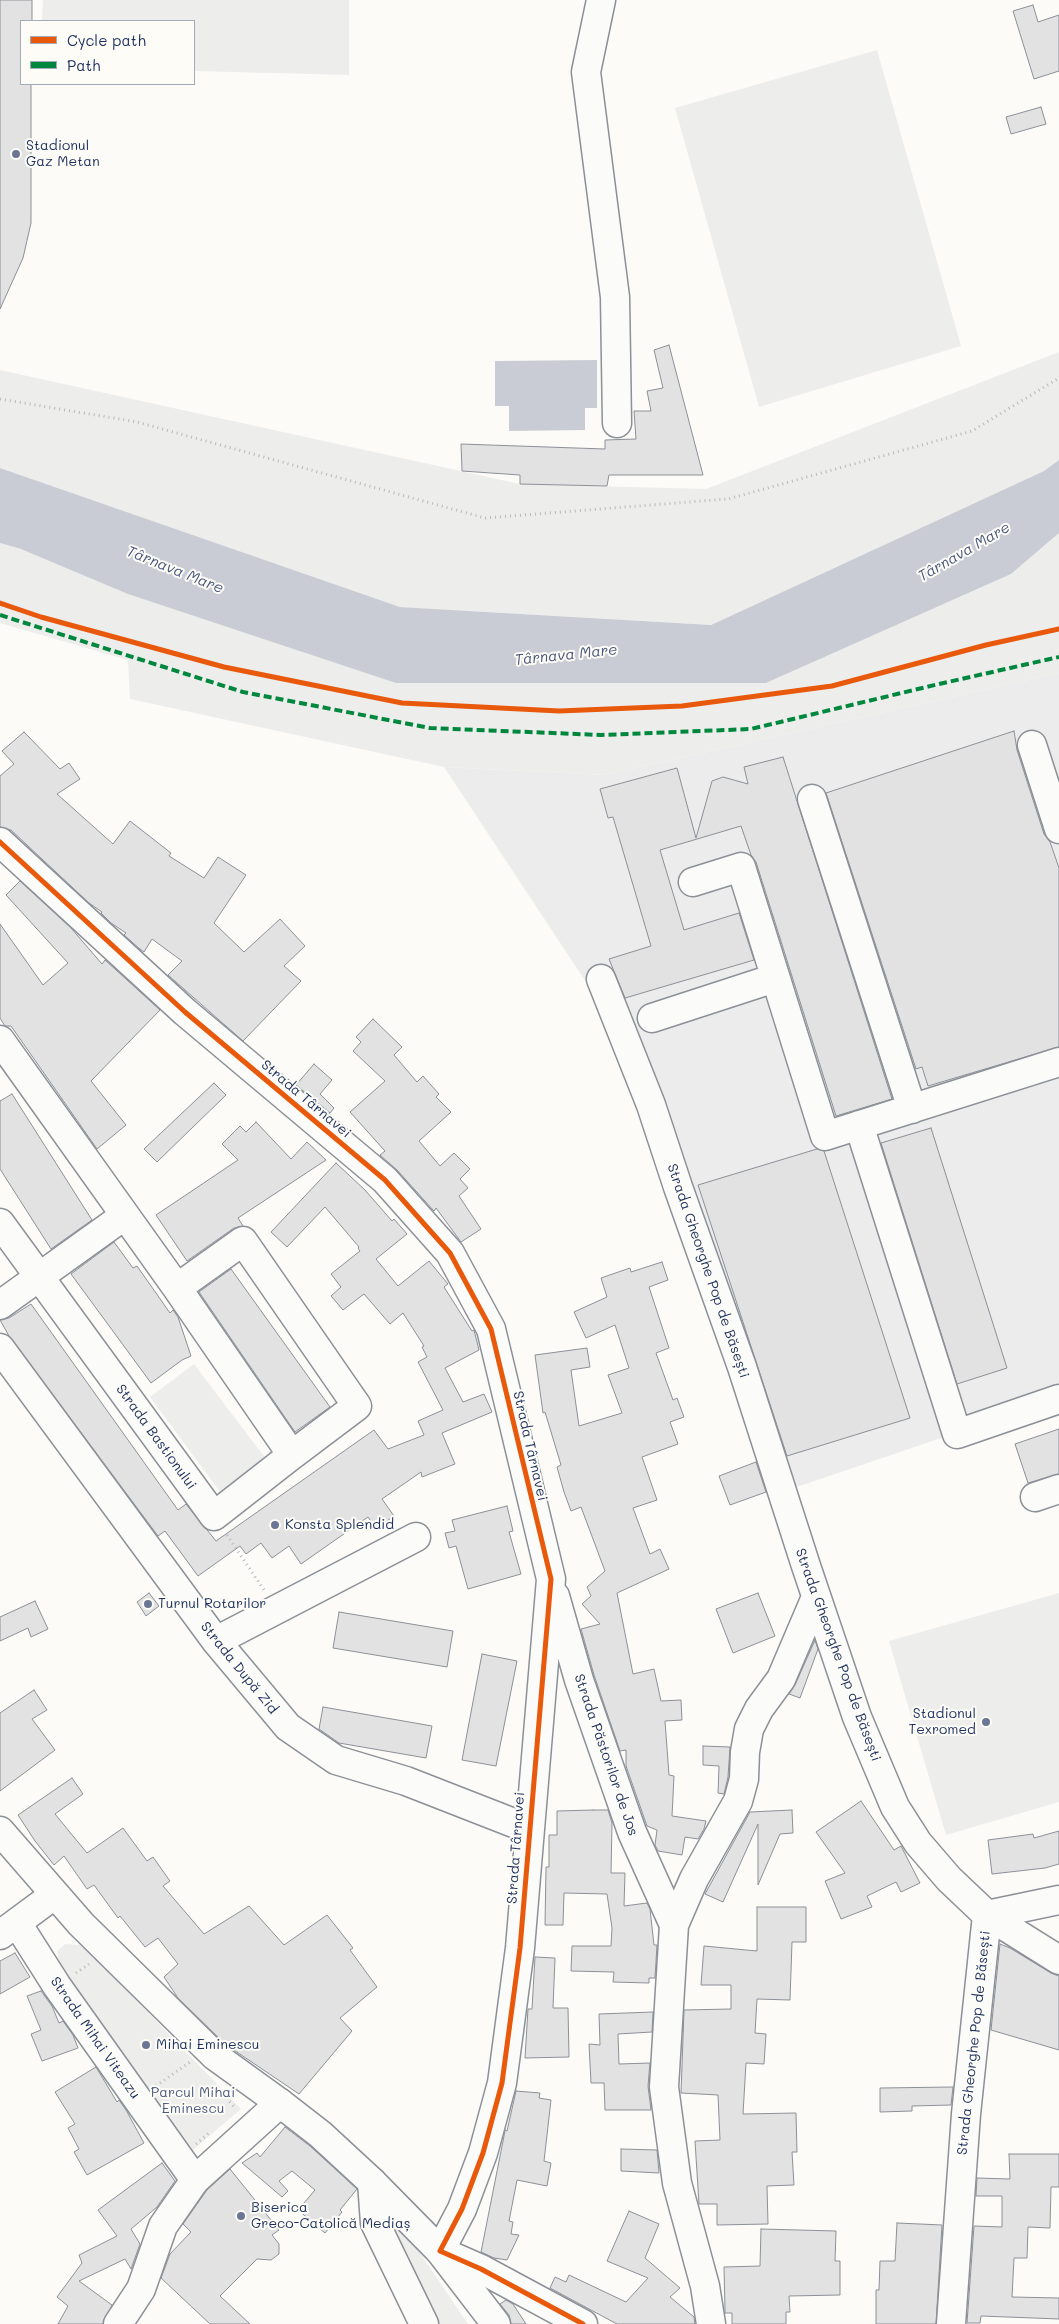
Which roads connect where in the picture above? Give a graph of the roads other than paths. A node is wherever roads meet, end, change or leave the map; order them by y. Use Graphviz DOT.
graph roads {
  1 [pos="601,0"];
  2 [pos="617,423"];
  3 [pos="1032,745"];
  4 [pos="812,799"];
  5 [pos="1059,829"];
  6 [pos="0,842"];
  7 [pos="693,882"];
  8 [pos="775,978"];
  9 [pos="601,979"];
  10 [pos="652,1018"];
  11 [pos="0,1040"];
  12 [pos="1059,1062"];
  13 [pos="912,1108"];
  14 [pos="859,1125"];
  15 [pos="124,1216"];
  16 [pos="0,1223"];
  17 [pos="39,1277"];
  18 [pos="177,1288"];
  19 [pos="0,1305"];
  20 [pos="0,1348"];
  21 [pos="1059,1399"];
  22 [pos="292,1455"];
  23 [pos="416,1537"];
  24 [pos="550,1580"];
  25 [pos="816,1597"];
  26 [pos="216,1642"];
  27 [pos="529,1828"];
  28 [pos="0,1831"];
  29 [pos="648,1864"];
  30 [pos="694,1879"];
  31 [pos="54,1895"];
  32 [pos="1059,1900"];
  33 [pos="988,1915"];
  34 [pos="674,1925"];
  35 [pos="8,1929"];
  36 [pos="1059,1960"];
  37 [pos="280,2103"];
  38 [pos="195,2180"];
  39 [pos="372,2182"];
  40 [pos="440,2251"];
  41 [pos="118,2324"];
  42 [pos="424,2324"];
  43 [pos="496,2324"];
  44 [pos="583,2324"];
  45 [pos="711,2324"];
  46 [pos="951,2324"];
  1 -- 2 [label="street"];
  3 -- 5 [label="street"];
  4 -- 13 [label="street"];
  6 -- 24 [label="street, Strada Târnavei"];
  7 -- 8 [label="street"];
  8 -- 10 [label="street"];
  8 -- 14 [label="street"];
  9 -- 25 [label="street, Strada Gheorghe Pop de Băsești"];
  11 -- 15 [label="street"];
  12 -- 13 [label="street"];
  13 -- 14 [label="street"];
  14 -- 21 [label="street"];
  15 -- 17 [label="street"];
  15 -- 18 [label="street"];
  16 -- 17 [label="street, Strada Bastionului"];
  17 -- 19 [label="street"];
  17 -- 22 [label="street, Strada Bastionului"];
  18 -- 22 [label="street"];
  18 -- 22 [label="street"];
  20 -- 26 [label="street, Strada După Zid"];
  23 -- 26 [label="street"];
  24 -- 27 [label="street, Strada Târnavei"];
  24 -- 29 [label="street, Strada Păstorilor de Jos"];
  25 -- 30 [label="street, Strada Păstorilor de Jos"];
  25 -- 33 [label="street, Strada Gheorghe Pop de Băsești"];
  26 -- 27 [label="street, Strada După Zid"];
  27 -- 40 [label="street, Strada Târnavei"];
  28 -- 31 [label="street"];
  29 -- 30 [label="street"];
  29 -- 34 [label="street, Strada Păstorilor de Jos"];
  30 -- 34 [label="street, Strada Păstorilor de Jos"];
  31 -- 35 [label="street"];
  31 -- 37 [label="street"];
  32 -- 33 [label="street"];
  33 -- 36 [label="street"];
  33 -- 46 [label="street, Strada Gheorghe Pop de Băsești"];
  34 -- 45 [label="street, Strada Păstorilor de Jos"];
  35 -- 38 [label="street, Strada Mihai Viteazu"];
  37 -- 38 [label="street"];
  37 -- 39 [label="street"];
  38 -- 41 [label="street"];
  39 -- 40 [label="street"];
  39 -- 42 [label="street"];
  40 -- 43 [label="street"];
  40 -- 44 [label="street"];
}
